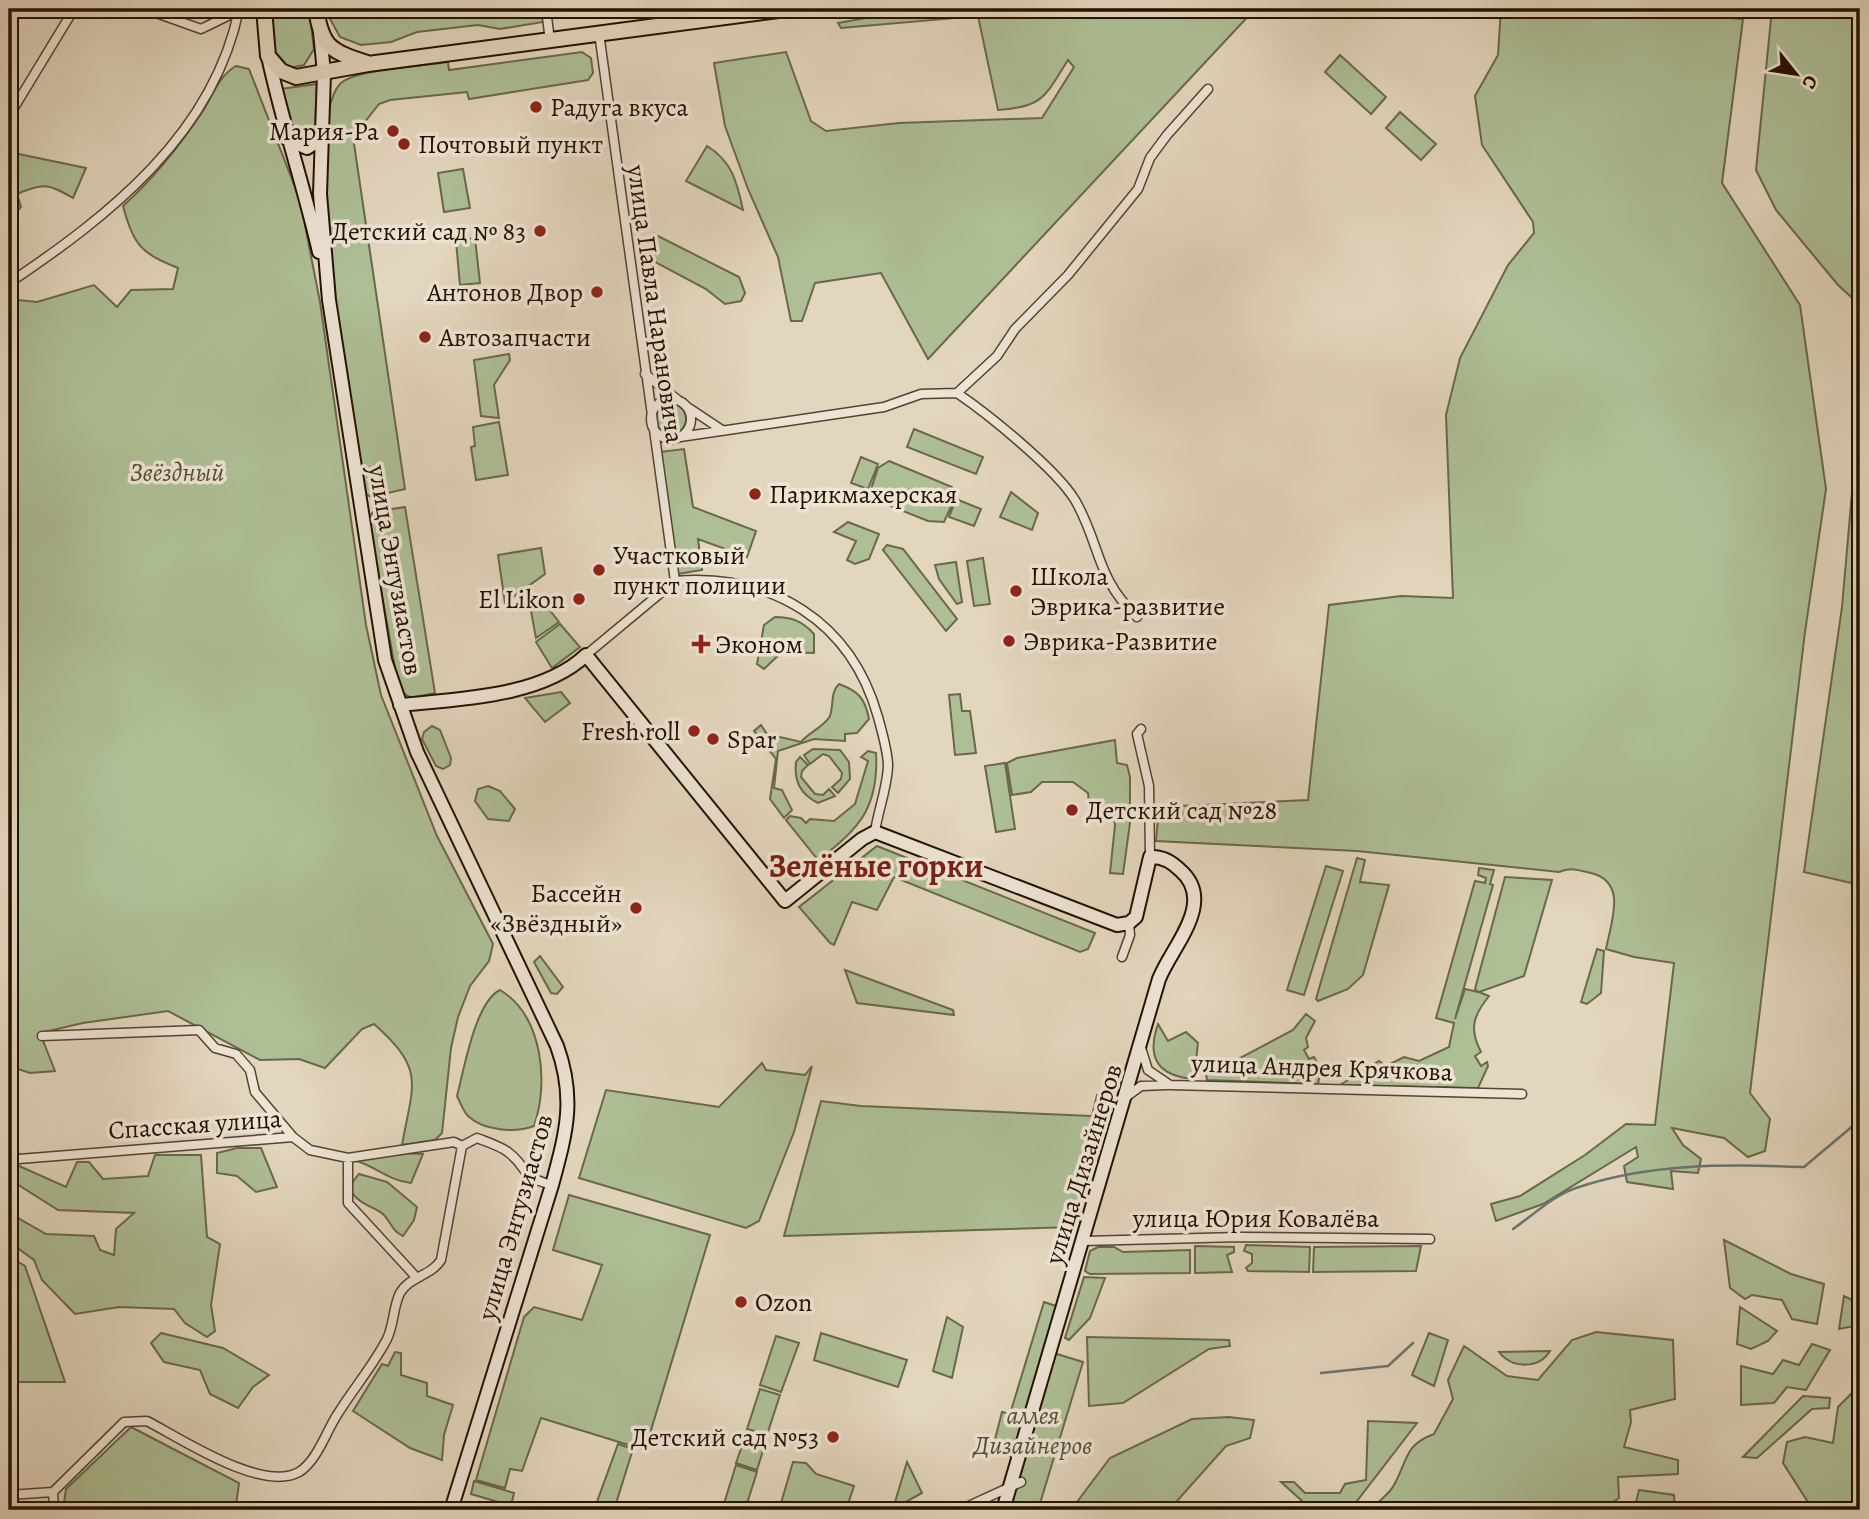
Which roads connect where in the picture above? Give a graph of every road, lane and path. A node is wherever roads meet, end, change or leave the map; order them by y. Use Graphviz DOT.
graph roads {
  1 [pos="74,9"];
  2 [pos="145,9"];
  3 [pos="264,9"];
  4 [pos="316,9"];
  5 [pos="546,9"];
  6 [pos="786,9"];
  7 [pos="239,10"];
  8 [pos="320,32"];
  9 [pos="599,33"];
  10 [pos="550,41"];
  11 [pos="268,56"];
  12 [pos="368,64"];
  13 [pos="324,73"];
  14 [pos="1208,89"];
  15 [pos="9,116"];
  16 [pos="321,133"];
  17 [pos="287,139"];
  18 [pos="9,283"];
  19 [pos="330,300"];
  20 [pos="645,374"];
  21 [pos="957,393"];
  22 [pos="683,404"];
  23 [pos="651,423"];
  24 [pos="722,430"];
  25 [pos="680,437"];
  26 [pos="654,439"];
  27 [pos="666,439"];
  28 [pos="675,581"];
  29 [pos="1137,617"];
  30 [pos="586,654"];
  31 [pos="400,705"];
  32 [pos="1141,729"];
  33 [pos="875,832"];
  34 [pos="1150,857"];
  35 [pos="1129,923"];
  36 [pos="1122,957"];
  37 [pos="42,1036"];
  38 [pos="1141,1048"];
  39 [pos="1170,1085"];
  40 [pos="1522,1094"];
  41 [pos="1126,1097"];
  42 [pos="293,1137"];
  43 [pos="462,1146"];
  44 [pos="9,1154"];
  45 [pos="348,1158"];
  46 [pos="552,1185"];
  47 [pos="1430,1239"];
  48 [pos="1083,1241"];
  49 [pos="417,1278"];
  50 [pos="1015,1485"];
  51 [pos="53,1492"];
  52 [pos="9,1495"];
  53 [pos="54,1510"];
  54 [pos="451,1510"];
  55 [pos="960,1510"];
  56 [pos="1003,1510"];
  1 -- 15 [label="street"];
  2 -- 7 [label="street"];
  3 -- 11 [label="main road"];
  4 -- 8 [label="main road"];
  5 -- 10 [label="street"];
  6 -- 9 [label="main road"];
  7 -- 18 [label="street"];
  8 -- 12 [label="main road"];
  8 -- 13 [label="main road, улица Энтузиастов"];
  9 -- 10 [label="main road"];
  9 -- 20 [label="street, улица Павла Нарановича"];
  10 -- 12 [label="main road"];
  11 -- 13 [label="main road"];
  11 -- 17 [label="main road, улица Энтузиастов"];
  12 -- 13 [label="main road"];
  13 -- 16 [label="main road, улица Энтузиастов"];
  14 -- 21 [label="street"];
  16 -- 17 [label="main road"];
  16 -- 19 [label="main road, улица Энтузиастов"];
  17 -- 19 [label="main road, улица Энтузиастов"];
  19 -- 31 [label="main road, улица Энтузиастов"];
  20 -- 22 [label="street"];
  20 -- 23 [label="street, улица Павла Нарановича"];
  21 -- 24 [label="street"];
  21 -- 29 [label="street"];
  22 -- 23 [label="street"];
  22 -- 24 [label="street"];
  22 -- 25 [label="street"];
  23 -- 26 [label="street, улица Павла Нарановича"];
  23 -- 27 [label="street"];
  24 -- 25 [label="street"];
  25 -- 27 [label="street"];
  26 -- 27 [label="street"];
  26 -- 28 [label="street, улица Павла Нарановича"];
  28 -- 30 [label="street"];
  28 -- 33 [label="street"];
  30 -- 31 [label="main road"];
  30 -- 33 [label="main road"];
  31 -- 46 [label="main road, улица Энтузиастов"];
  32 -- 34 [label="street"];
  33 -- 35 [label="main road"];
  34 -- 35 [label="main road"];
  34 -- 38 [label="main road, улица Дизайнеров"];
  35 -- 36 [label="street"];
  37 -- 42 [label="street"];
  38 -- 39 [label="street, улица Андрея Крячкова"];
  38 -- 41 [label="main road, улица Дизайнеров"];
  39 -- 40 [label="street, улица Андрея Крячкова"];
  39 -- 41 [label="street"];
  41 -- 48 [label="main road, улица Дизайнеров"];
  42 -- 44 [label="street, Спасская улица"];
  42 -- 45 [label="street, Спасская улица"];
  43 -- 45 [label="street, Спасская улица"];
  43 -- 46 [label="street, Спасская улица"];
  43 -- 49 [label="street"];
  45 -- 49 [label="street"];
  46 -- 54 [label="main road, улица Энтузиастов"];
  47 -- 48 [label="street, улица Юрия Ковалёва"];
  48 -- 50 [label="main road, улица Дизайнеров"];
  49 -- 51 [label="street"];
  50 -- 55 [label="street"];
  50 -- 56 [label="main road, улица Дизайнеров"];
  51 -- 52 [label="street"];
  51 -- 53 [label="street"];
}
